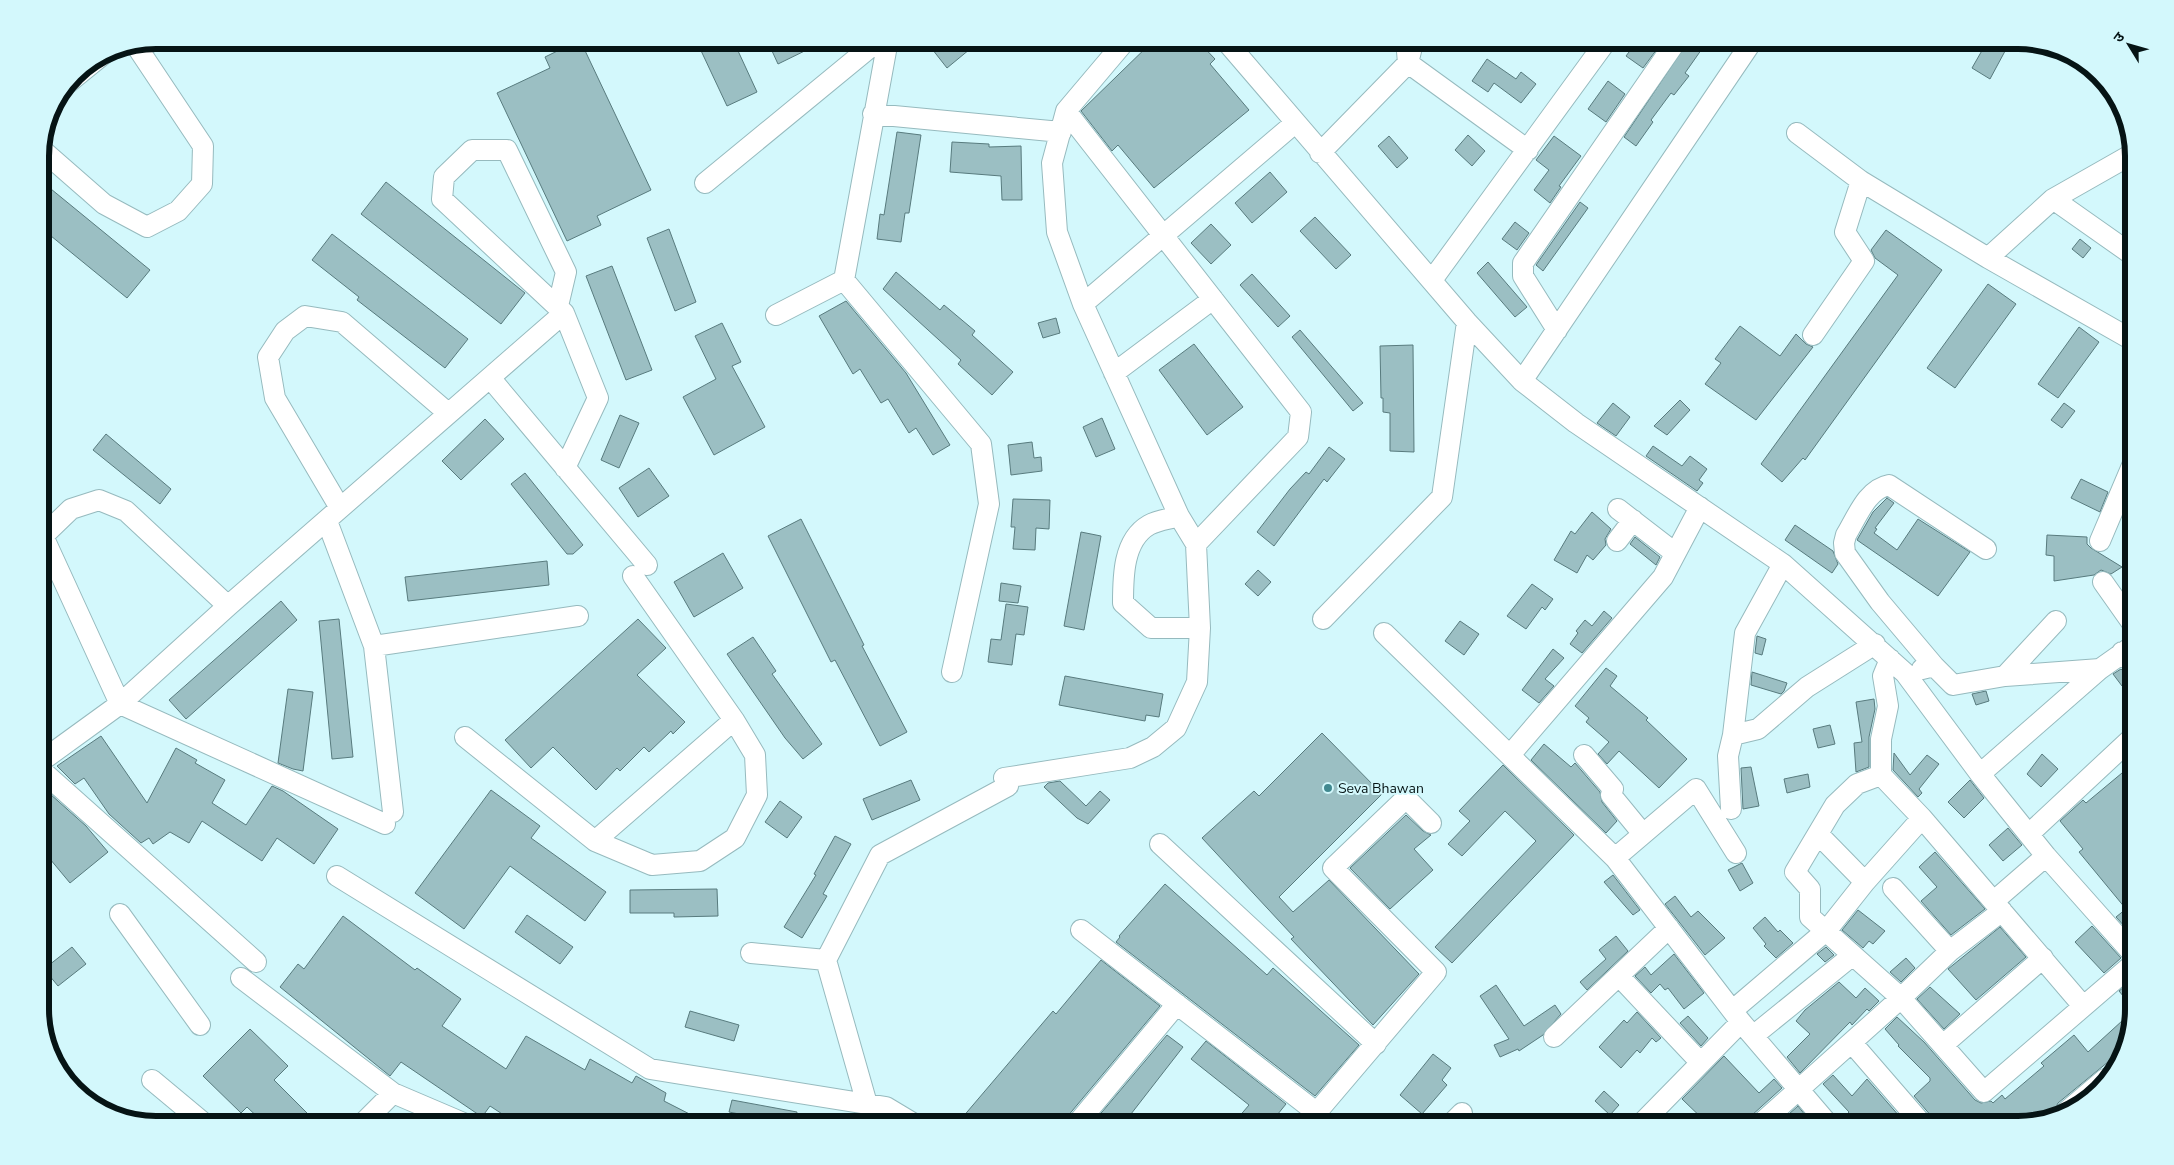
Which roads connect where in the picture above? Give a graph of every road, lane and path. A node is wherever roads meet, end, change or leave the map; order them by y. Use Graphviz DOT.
graph roads {
  1 [pos="855,49"];
  2 [pos="886,49"];
  3 [pos="1118,49"];
  4 [pos="1233,49"];
  5 [pos="1407,49"];
  6 [pos="1411,49"];
  7 [pos="1601,49"];
  8 [pos="1671,49"];
  9 [pos="1747,49"];
  10 [pos="139,50"];
  11 [pos="1408,63"];
  12 [pos="1066,111"];
  13 [pos="873,114"];
  14 [pos="1295,123"];
  15 [pos="1061,132"];
  16 [pos="1797,133"];
  17 [pos="1528,150"];
  18 [pos="1320,153"];
  19 [pos="49,156"];
  20 [pos="2125,158"];
  21 [pos="1861,181"];
  22 [pos="705,183"];
  23 [pos="2052,199"];
  24 [pos="1162,236"];
  25 [pos="2125,250"];
  26 [pos="1988,258"];
  27 [pos="844,280"];
  28 [pos="1432,280"];
  29 [pos="1213,299"];
  30 [pos="1083,304"];
  31 [pos="561,310"];
  32 [pos="776,315"];
  33 [pos="1467,322"];
  34 [pos="1556,330"];
  35 [pos="1813,335"];
  36 [pos="2125,336"];
  37 [pos="1114,374"];
  38 [pos="491,379"];
  39 [pos="1522,381"];
  40 [pos="448,413"];
  41 [pos="565,468"];
  42 [pos="2125,482"];
  43 [pos="1700,507"];
  44 [pos="334,515"];
  45 [pos="1179,516"];
  46 [pos="49,530"];
  47 [pos="1617,541"];
  48 [pos="2100,541"];
  49 [pos="1196,544"];
  50 [pos="1986,548"];
  51 [pos="49,549"];
  52 [pos="1675,553"];
  53 [pos="1783,564"];
  54 [pos="2103,582"];
  55 [pos="228,606"];
  56 [pos="2125,613"];
  57 [pos="578,616"];
  58 [pos="1323,618"];
  59 [pos="2056,621"];
  60 [pos="1200,628"];
  61 [pos="1384,633"];
  62 [pos="1875,644"];
  63 [pos="374,646"];
  64 [pos="2125,656"];
  65 [pos="1890,659"];
  66 [pos="1934,666"];
  67 [pos="2100,669"];
  68 [pos="952,672"];
  69 [pos="1905,673"];
  70 [pos="2005,676"];
  71 [pos="120,704"];
  72 [pos="734,720"];
  73 [pos="1733,735"];
  74 [pos="465,737"];
  75 [pos="2125,744"];
  76 [pos="49,755"];
  77 [pos="1510,755"];
  78 [pos="1584,755"];
  79 [pos="1980,774"];
  80 [pos="1881,776"];
  81 [pos="49,777"];
  82 [pos="1731,809"];
  83 [pos="1922,818"];
  84 [pos="1431,823"];
  85 [pos="1642,834"];
  86 [pos="1818,834"];
  87 [pos="2028,834"];
  88 [pos="595,841"];
  89 [pos="1160,844"];
  90 [pos="1736,853"];
  91 [pos="2046,856"];
  92 [pos="1615,858"];
  93 [pos="337,876"];
  94 [pos="1865,882"];
  95 [pos="1893,888"];
  96 [pos="1998,906"];
  97 [pos="120,914"];
  98 [pos="1669,928"];
  99 [pos="1080,930"];
  100 [pos="1827,930"];
  101 [pos="2125,946"];
  102 [pos="1950,951"];
  103 [pos="751,953"];
  104 [pos="1853,955"];
  105 [pos="2043,958"];
  106 [pos="826,960"];
  107 [pos="256,962"];
  108 [pos="2125,971"];
  109 [pos="1619,976"];
  110 [pos="241,978"];
  111 [pos="1902,998"];
  112 [pos="1177,1004"];
  113 [pos="2083,1006"];
  114 [pos="1742,1023"];
  115 [pos="200,1025"];
  116 [pos="1554,1037"];
  117 [pos="1852,1043"];
  118 [pos="1376,1044"];
  119 [pos="1943,1045"];
  120 [pos="1701,1063"];
  121 [pos="152,1080"];
  122 [pos="1799,1090"];
  123 [pos="393,1093"];
  124 [pos="867,1104"];
  125 [pos="195,1116"];
  126 [pos="370,1116"];
  127 [pos="447,1116"];
  128 [pos="900,1116"];
  129 [pos="1084,1116"];
  130 [pos="1309,1116"];
  131 [pos="1313,1116"];
  132 [pos="1649,1116"];
  133 [pos="1769,1116"];
  134 [pos="1821,1116"];
  135 [pos="1915,1116"];
  1 -- 22 [label="street"];
  2 -- 13 [label="street"];
  3 -- 12 [label="street"];
  4 -- 14 [label="street"];
  5 -- 11 [label="street"];
  6 -- 11 [label="street"];
  7 -- 17 [label="street"];
  8 -- 34 [label="street"];
  9 -- 34 [label="street"];
  10 -- 19 [label="street"];
  11 -- 17 [label="street"];
  11 -- 18 [label="street"];
  12 -- 15 [label="street"];
  12 -- 24 [label="street"];
  13 -- 15 [label="street"];
  13 -- 27 [label="street"];
  14 -- 18 [label="street"];
  14 -- 24 [label="street"];
  15 -- 30 [label="street"];
  16 -- 21 [label="street"];
  17 -- 28 [label="street"];
  18 -- 28 [label="street"];
  20 -- 23 [label="street"];
  21 -- 26 [label="street"];
  21 -- 35 [label="street"];
  23 -- 25 [label="street"];
  23 -- 26 [label="street"];
  24 -- 29 [label="street"];
  24 -- 30 [label="street"];
  26 -- 36 [label="street"];
  27 -- 32 [label="street"];
  27 -- 68 [label="street"];
  28 -- 33 [label="street"];
  29 -- 37 [label="street"];
  29 -- 49 [label="street"];
  30 -- 37 [label="street"];
  31 -- 31 [label="street"];
  31 -- 38 [label="street"];
  31 -- 41 [label="street"];
  33 -- 39 [label="street"];
  33 -- 58 [label="street"];
  34 -- 39 [label="street"];
  37 -- 45 [label="street"];
  38 -- 40 [label="street"];
  38 -- 41 [label="street"];
  39 -- 43 [label="street"];
  40 -- 44 [label="street"];
  40 -- 44 [label="street"];
  41 -- 72 [label="street"];
  42 -- 48 [label="street"];
  43 -- 52 [label="street"];
  43 -- 53 [label="street"];
  44 -- 55 [label="street"];
  44 -- 63 [label="street"];
  45 -- 49 [label="street"];
  45 -- 60 [label="street"];
  46 -- 55 [label="street"];
  47 -- 52 [label="street"];
  49 -- 60 [label="street"];
  50 -- 66 [label="street"];
  51 -- 71 [label="street"];
  52 -- 77 [label="street"];
  53 -- 62 [label="street"];
  53 -- 73 [label="street"];
  54 -- 56 [label="street"];
  55 -- 71 [label="street"];
  57 -- 63 [label="street"];
  59 -- 70 [label="street"];
  60 -- 106 [label="street"];
  61 -- 77 [label="street"];
  62 -- 65 [label="street"];
  62 -- 73 [label="street"];
  63 -- 71 [label="street"];
  64 -- 67 [label="street"];
  65 -- 69 [label="street"];
  65 -- 80 [label="street"];
  66 -- 69 [label="street"];
  66 -- 70 [label="street"];
  67 -- 70 [label="street"];
  67 -- 79 [label="street"];
  69 -- 79 [label="street"];
  71 -- 76 [label="street"];
  72 -- 88 [label="street"];
  72 -- 88 [label="street"];
  73 -- 82 [label="street"];
  74 -- 88 [label="street"];
  75 -- 87 [label="street"];
  77 -- 92 [label="street"];
  78 -- 85 [label="street"];
  79 -- 87 [label="street"];
  80 -- 83 [label="street"];
  80 -- 86 [label="street"];
  81 -- 107 [label="street"];
  83 -- 94 [label="street"];
  83 -- 96 [label="street"];
  84 -- 118 [label="street"];
  85 -- 90 [label="street"];
  85 -- 92 [label="street"];
  86 -- 94 [label="street"];
  86 -- 100 [label="street"];
  87 -- 91 [label="street"];
  89 -- 118 [label="street"];
  91 -- 96 [label="street"];
  91 -- 101 [label="street"];
  92 -- 98 [label="street"];
  93 -- 124 [label="street"];
  94 -- 100 [label="street"];
  95 -- 102 [label="street"];
  96 -- 102 [label="street"];
  96 -- 105 [label="street"];
  97 -- 115 [label="street"];
  98 -- 109 [label="street"];
  98 -- 114 [label="street"];
  99 -- 112 [label="street"];
  100 -- 104 [label="street"];
  100 -- 114 [label="street"];
  102 -- 111 [label="street"];
  103 -- 106 [label="street"];
  104 -- 111 [label="street"];
  104 -- 114 [label="street"];
  105 -- 113 [label="street"];
  105 -- 119 [label="street"];
  106 -- 124 [label="street"];
  108 -- 113 [label="street"];
  109 -- 116 [label="street"];
  109 -- 120 [label="street"];
  110 -- 123 [label="street"];
  111 -- 117 [label="street"];
  111 -- 119 [label="street"];
  112 -- 129 [label="street"];
  112 -- 130 [label="street"];
  113 -- 119 [label="street"];
  114 -- 120 [label="street"];
  114 -- 122 [label="street"];
  117 -- 122 [label="street"];
  117 -- 135 [label="street"];
  118 -- 131 [label="street"];
  120 -- 132 [label="street"];
  121 -- 125 [label="street"];
  122 -- 133 [label="street"];
  122 -- 134 [label="street"];
  123 -- 126 [label="street"];
  123 -- 127 [label="street"];
  124 -- 128 [label="street"];
}
